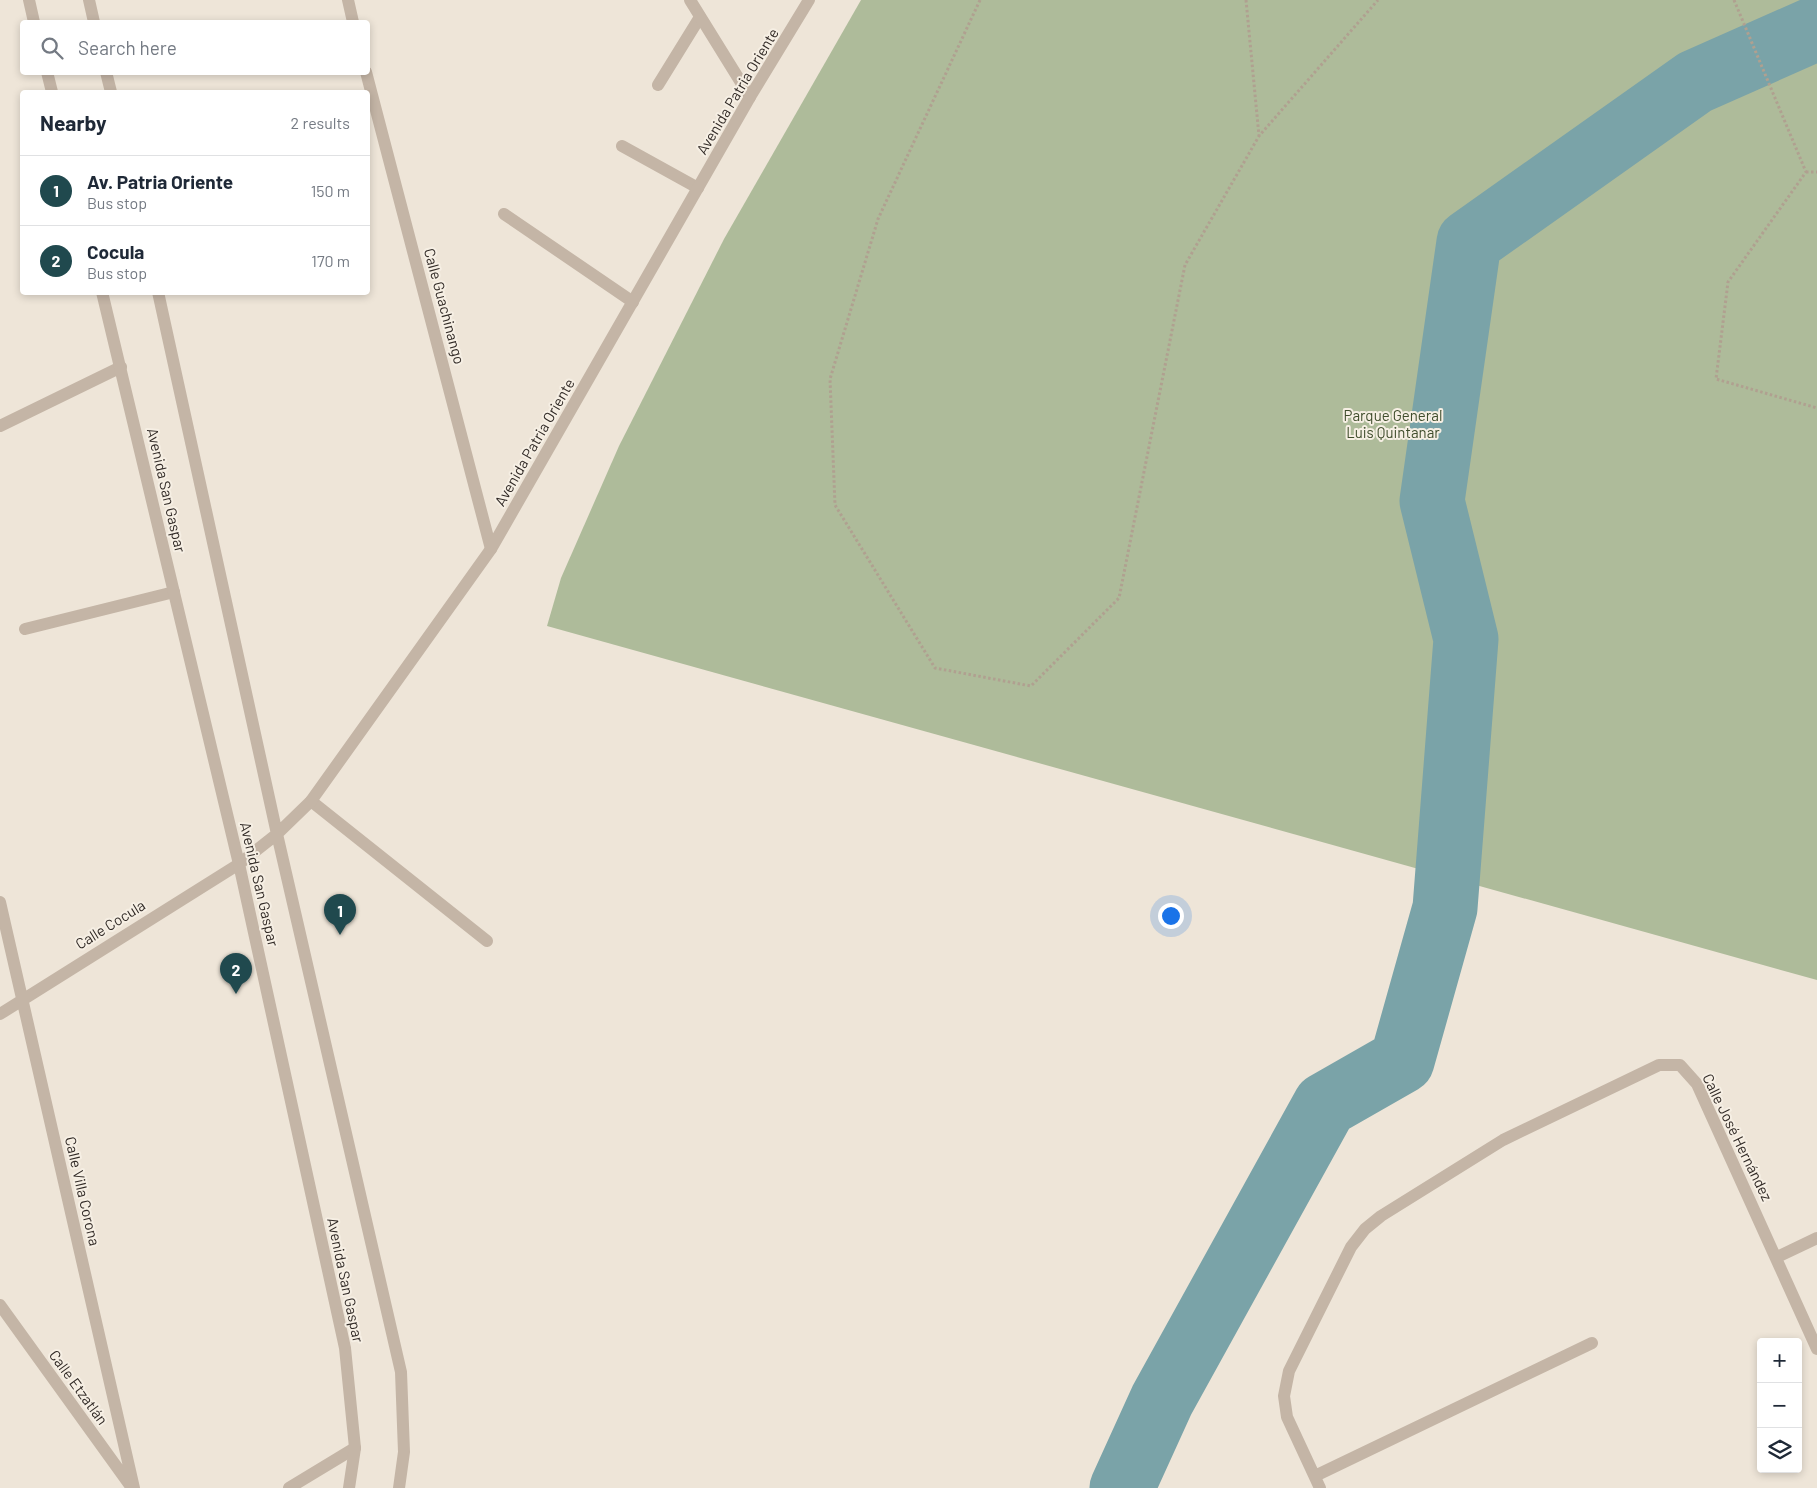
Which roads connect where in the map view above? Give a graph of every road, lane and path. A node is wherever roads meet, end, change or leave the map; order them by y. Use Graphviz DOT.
graph roads {
  1 [pos="29,0"];
  2 [pos="89,0"];
  3 [pos="348,0"];
  4 [pos="690,0"];
  5 [pos="809,0"];
  6 [pos="980,0"];
  7 [pos="1246,0"];
  8 [pos="1378,0"];
  9 [pos="1734,0"];
  10 [pos="700,17"];
  11 [pos="34,20"];
  12 [pos="94,20"];
  13 [pos="353,20"];
  14 [pos="48,75"];
  15 [pos="107,75"];
  16 [pos="367,75"];
  17 [pos="658,85"];
  18 [pos="52,90"];
  19 [pos="110,90"];
  20 [pos="750,97"];
  21 [pos="1259,136"];
  22 [pos="622,146"];
  23 [pos="1806,172"];
  24 [pos="1817,172"];
  25 [pos="698,188"];
  26 [pos="504,214"];
  27 [pos="103,295"];
  28 [pos="159,295"];
  29 [pos="633,302"];
  30 [pos="121,367"];
  31 [pos="1817,408"];
  32 [pos="0,426"];
  33 [pos="491,549"];
  34 [pos="174,592"];
  35 [pos="25,629"];
  36 [pos="310,801"];
  37 [pos="276,834"];
  38 [pos="239,864"];
  39 [pos="0,902"];
  40 [pos="487,941"];
  41 [pos="22,998"];
  42 [pos="0,1014"];
  43 [pos="1817,1238"];
  44 [pos="1777,1257"];
  45 [pos="0,1305"];
  46 [pos="1592,1343"];
  47 [pos="1817,1349"];
  48 [pos="355,1448"];
  49 [pos="1317,1482"];
  50 [pos="133,1488"];
  51 [pos="289,1488"];
  52 [pos="349,1488"];
  53 [pos="399,1488"];
  1 -- 11 [label="street"];
  2 -- 12 [label="street"];
  3 -- 13 [label="street"];
  4 -- 10 [label="street"];
  5 -- 20 [label="street, Avenida Patria Oriente"];
  6 -- 21 [label="path"];
  7 -- 21 [label="path"];
  8 -- 21 [label="path"];
  9 -- 23 [label="path"];
  10 -- 17 [label="street"];
  10 -- 20 [label="street"];
  14 -- 18 [label="street"];
  15 -- 19 [label="street"];
  16 -- 33 [label="street, Calle Guachinango"];
  20 -- 25 [label="street, Avenida Patria Oriente"];
  22 -- 25 [label="street"];
  23 -- 24 [label="path"];
  23 -- 31 [label="path"];
  25 -- 29 [label="street, Avenida Patria Oriente"];
  26 -- 29 [label="street"];
  27 -- 30 [label="street, Avenida San Gaspar"];
  28 -- 37 [label="street, Avenida San Gaspar"];
  29 -- 33 [label="street, Avenida Patria Oriente"];
  30 -- 32 [label="street"];
  30 -- 34 [label="street, Avenida San Gaspar"];
  33 -- 36 [label="street, Avenida Patria Oriente"];
  34 -- 35 [label="street"];
  34 -- 38 [label="street, Avenida San Gaspar"];
  36 -- 37 [label="street, Avenida Patria Oriente"];
  36 -- 40 [label="street"];
  37 -- 38 [label="street, Avenida Patria Oriente"];
  37 -- 53 [label="street, Avenida San Gaspar"];
  38 -- 41 [label="street, Calle Cocula"];
  38 -- 48 [label="street, Avenida San Gaspar"];
  39 -- 41 [label="street, Calle Villa Corona"];
  41 -- 42 [label="street, Calle Cocula"];
  41 -- 50 [label="street, Calle Villa Corona"];
  43 -- 44 [label="street"];
  44 -- 47 [label="street, Calle José Hernández"];
  44 -- 49 [label="street, Calle José Hernández"];
  45 -- 50 [label="street, Calle Etzatlán"];
  46 -- 49 [label="street"];
  48 -- 51 [label="street"];
  48 -- 52 [label="street, Avenida San Gaspar"];
}
